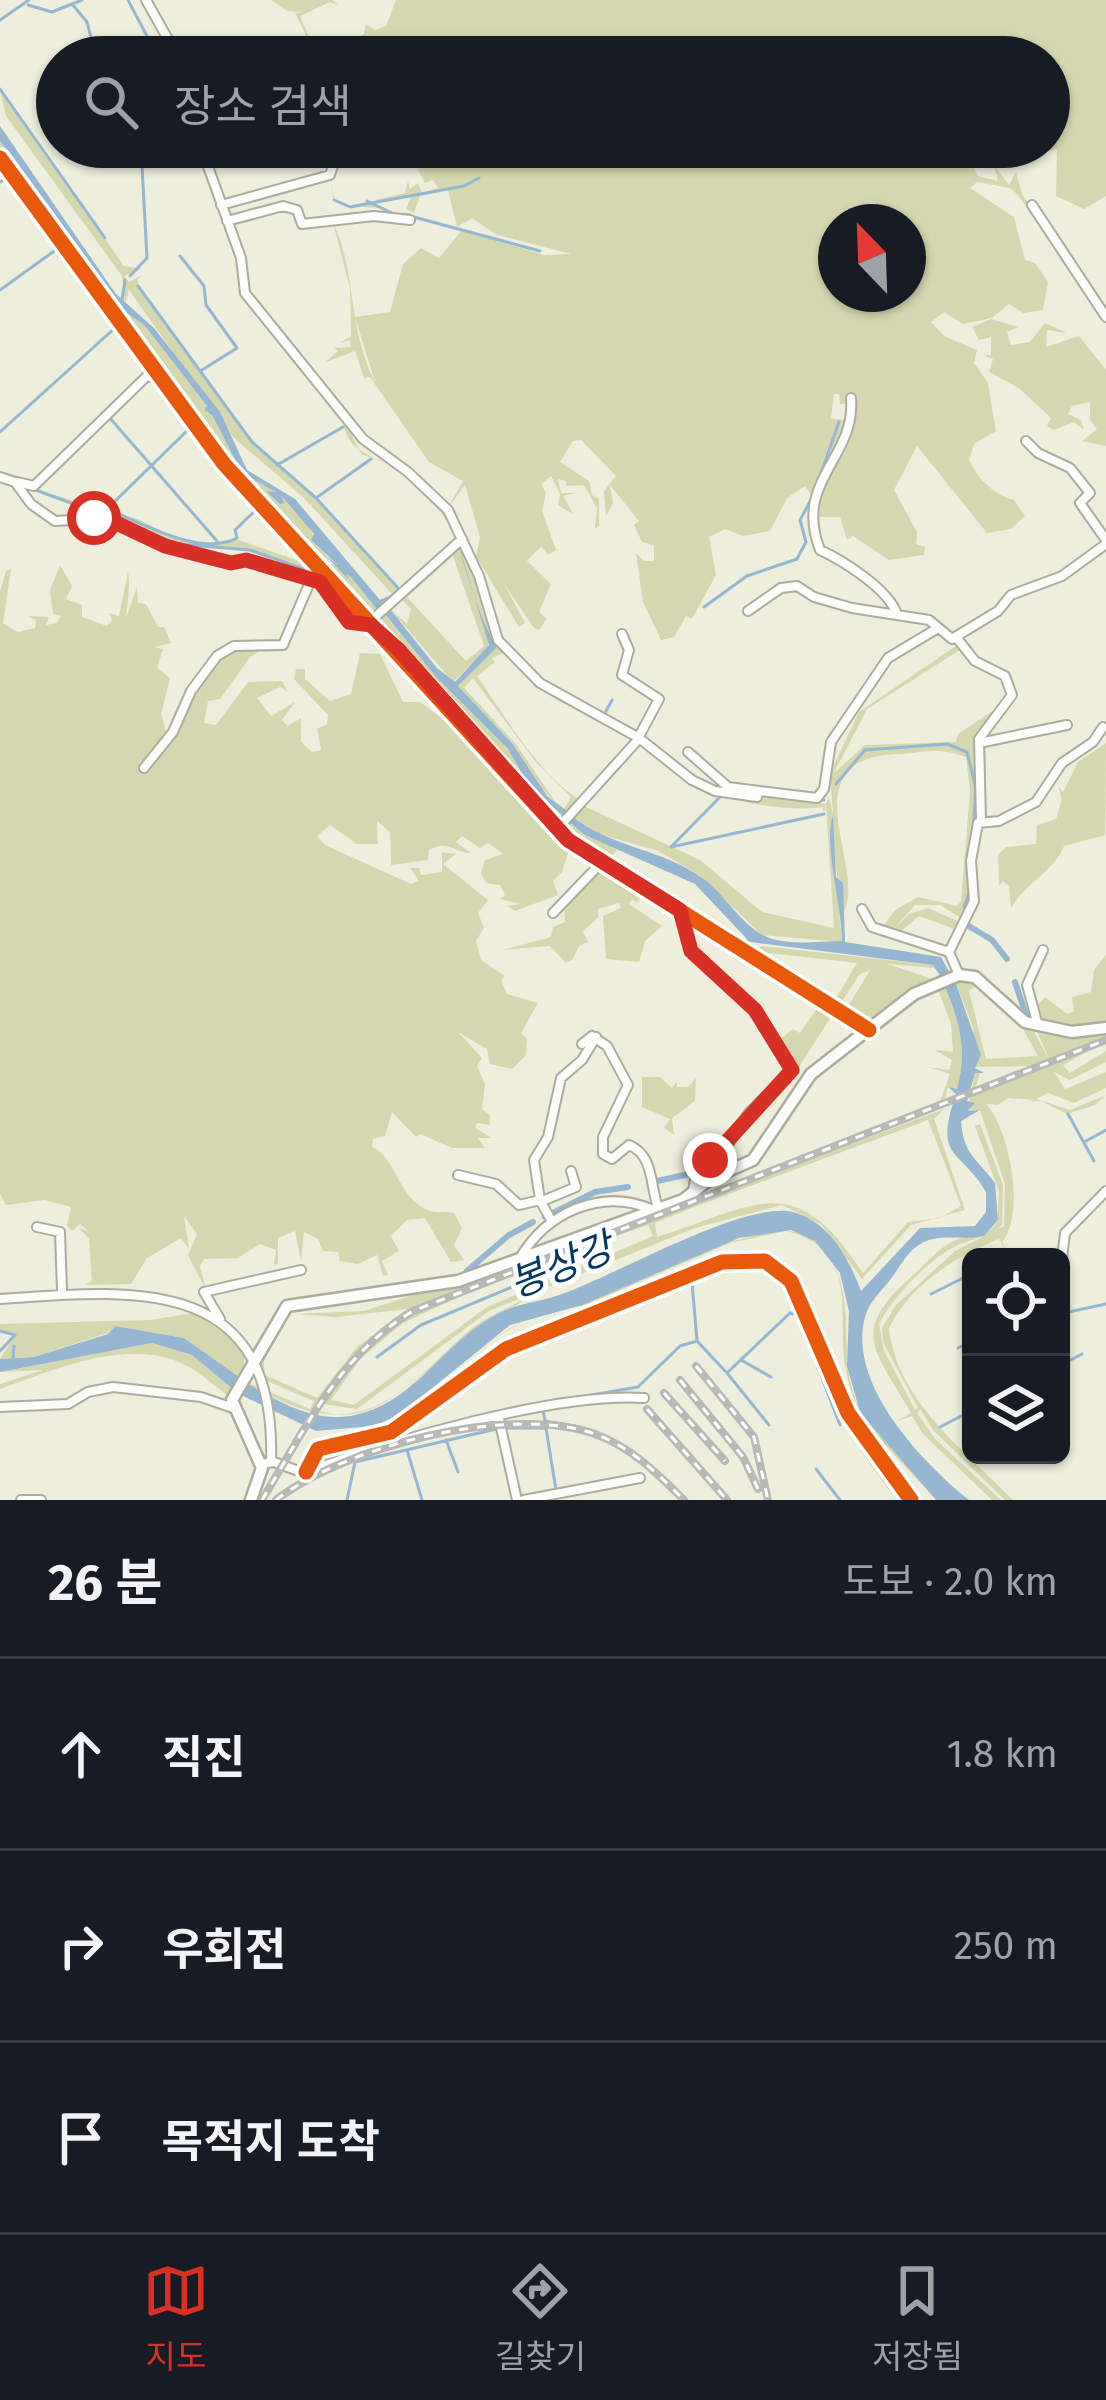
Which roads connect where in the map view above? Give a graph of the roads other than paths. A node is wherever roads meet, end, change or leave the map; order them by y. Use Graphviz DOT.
graph roads {
  1 [pos="146,0"];
  2 [pos="166,36"];
  3 [pos="0,158"];
  4 [pos="208,168"];
  5 [pos="332,168"];
  6 [pos="221,205"];
  7 [pos="1033,205"];
  8 [pos="227,220"];
  9 [pos="410,220"];
  10 [pos="1106,317"];
  11 [pos="148,362"];
  12 [pos="149,374"];
  13 [pos="162,381"];
  14 [pos="851,398"];
  15 [pos="1026,441"];
  16 [pos="0,477"];
  17 [pos="15,482"];
  18 [pos="460,541"];
  19 [pos="1106,542"];
  20 [pos="319,576"];
  21 [pos="748,610"];
  22 [pos="898,616"];
  23 [pos="371,625"];
  24 [pos="938,628"];
  25 [pos="622,634"];
  26 [pos="956,637"];
  27 [pos="1067,725"];
  28 [pos="1103,727"];
  29 [pos="638,738"];
  30 [pos="979,743"];
  31 [pos="688,752"];
  32 [pos="144,768"];
  33 [pos="757,794"];
  34 [pos="981,819"];
  35 [pos="563,823"];
  36 [pos="602,862"];
  37 [pos="862,909"];
  38 [pos="680,910"];
  39 [pos="554,913"];
  40 [pos="1043,950"];
  41 [pos="949,952"];
  42 [pos="952,978"];
  43 [pos="1032,1022"];
  44 [pos="1106,1028"];
  45 [pos="869,1030"];
  46 [pos="596,1037"];
  47 [pos="582,1044"];
  48 [pos="821,1066"];
  49 [pos="797,1072"];
  50 [pos="571,1171"];
  51 [pos="458,1175"];
  52 [pos="1106,1191"];
  53 [pos="693,1192"];
  54 [pos="540,1201"];
  55 [pos="655,1208"];
  56 [pos="549,1218"];
  57 [pos="38,1227"];
  58 [pos="1063,1248"];
  59 [pos="520,1259"];
  60 [pos="301,1270"];
  61 [pos="62,1292"];
  62 [pos="0,1299"];
  63 [pos="223,1324"];
  64 [pos="253,1362"];
  65 [pos="644,1398"];
  66 [pos="233,1403"];
  67 [pos="0,1407"];
  68 [pos="499,1419"];
  69 [pos="266,1463"];
  70 [pos="307,1472"];
  71 [pos="640,1478"];
  72 [pos="21,1500"];
  73 [pos="41,1500"];
  74 [pos="251,1500"];
  75 [pos="520,1500"];
  76 [pos="910,1500"];
  1 -- 2 [label="street"];
  3 -- 11 [label="street"];
  4 -- 6 [label="street"];
  5 -- 6 [label="street"];
  6 -- 8 [label="street"];
  7 -- 10 [label="street"];
  8 -- 9 [label="street"];
  8 -- 18 [label="street"];
  11 -- 12 [label="street"];
  11 -- 13 [label="street"];
  12 -- 13 [label="street"];
  12 -- 17 [label="street"];
  13 -- 20 [label="street"];
  14 -- 22 [label="street"];
  15 -- 19 [label="street"];
  16 -- 17 [label="street"];
  17 -- 20 [label="street"];
  18 -- 23 [label="street"];
  18 -- 29 [label="street"];
  19 -- 26 [label="street"];
  20 -- 23 [label="street"];
  20 -- 23 [label="street"];
  20 -- 32 [label="street"];
  21 -- 22 [label="street"];
  22 -- 24 [label="street"];
  23 -- 35 [label="street"];
  24 -- 26 [label="street"];
  24 -- 33 [label="street"];
  25 -- 29 [label="street"];
  26 -- 30 [label="street"];
  27 -- 30 [label="street"];
  28 -- 34 [label="street"];
  29 -- 33 [label="street"];
  29 -- 35 [label="street"];
  30 -- 34 [label="street"];
  31 -- 33 [label="street"];
  34 -- 41 [label="street"];
  35 -- 36 [label="street"];
  36 -- 38 [label="street"];
  36 -- 39 [label="street"];
  37 -- 41 [label="street"];
  38 -- 45 [label="street"];
  38 -- 49 [label="street"];
  40 -- 43 [label="street"];
  41 -- 42 [label="street"];
  42 -- 43 [label="main road"];
  42 -- 45 [label="main road"];
  43 -- 44 [label="main road"];
  45 -- 48 [label="main road"];
  46 -- 47 [label="street"];
  46 -- 54 [label="street"];
  46 -- 55 [label="street"];
  48 -- 49 [label="street"];
  48 -- 53 [label="main road"];
  49 -- 53 [label="street"];
  50 -- 54 [label="street"];
  51 -- 54 [label="street"];
  52 -- 58 [label="street"];
  53 -- 55 [label="main road"];
  54 -- 56 [label="street"];
  55 -- 56 [label="street"];
  55 -- 59 [label="main road"];
  56 -- 59 [label="street"];
  57 -- 61 [label="street"];
  59 -- 64 [label="main road"];
  60 -- 63 [label="street"];
  61 -- 62 [label="street"];
  61 -- 63 [label="street"];
  63 -- 64 [label="street"];
  64 -- 66 [label="main road"];
  64 -- 69 [label="street"];
  65 -- 68 [label="street"];
  66 -- 67 [label="street"];
  66 -- 69 [label="main road"];
  68 -- 70 [label="street"];
  68 -- 75 [label="street"];
  69 -- 70 [label="street"];
  69 -- 74 [label="main road"];
  70 -- 76 [label="street"];
  71 -- 75 [label="street"];
  72 -- 73 [label="street"];
}
